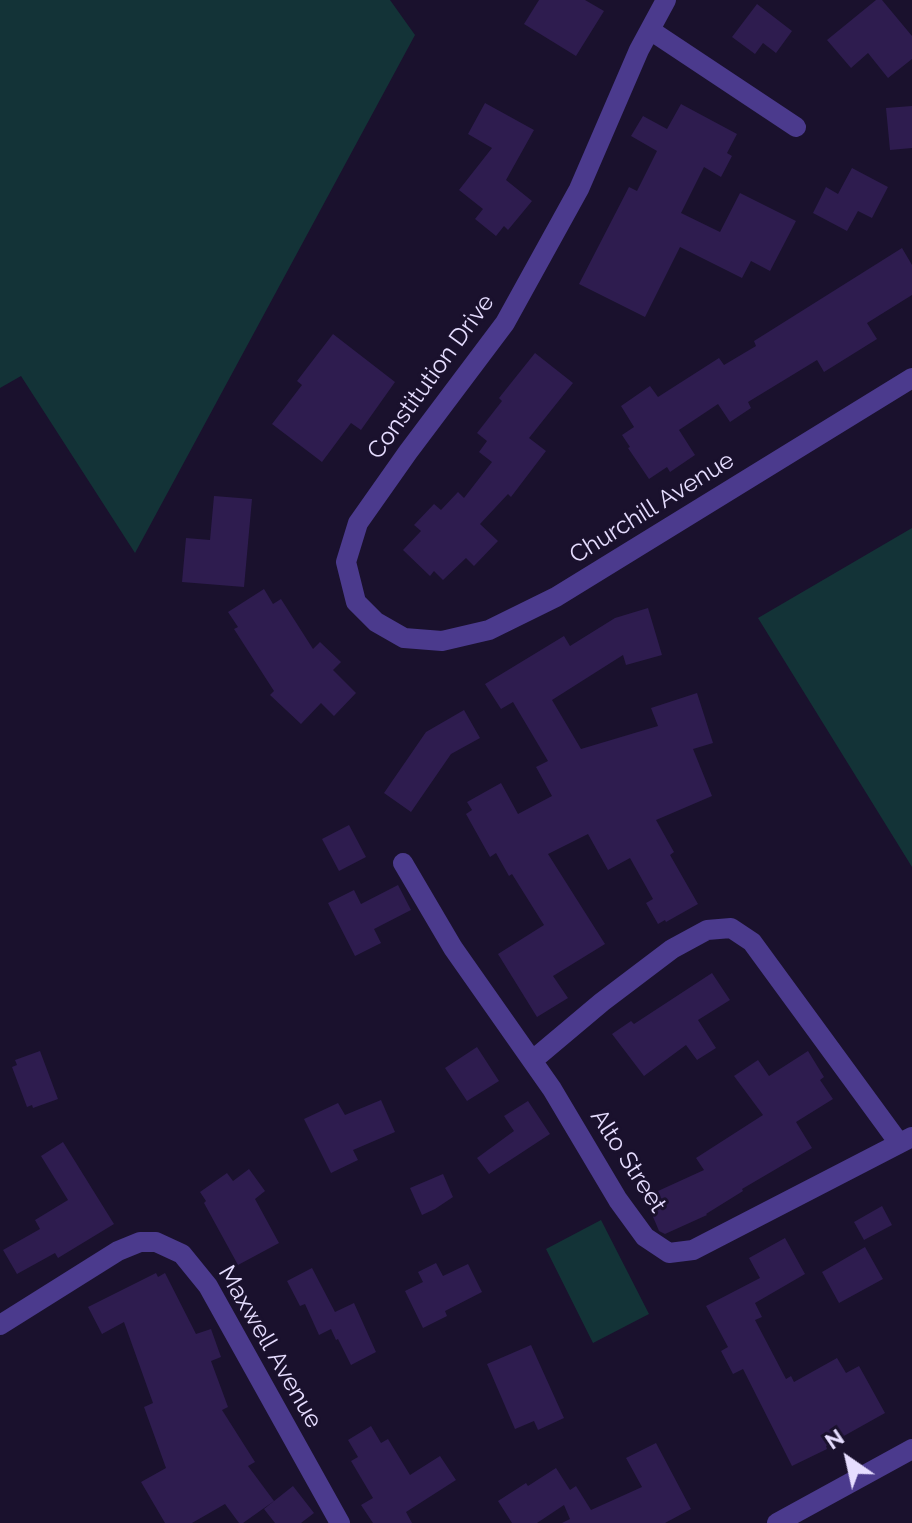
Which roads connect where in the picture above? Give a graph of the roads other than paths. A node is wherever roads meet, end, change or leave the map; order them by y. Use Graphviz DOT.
graph roads {
  1 [pos="666,0"];
  2 [pos="650,30"];
  3 [pos="796,127"];
  4 [pos="912,378"];
  5 [pos="404,638"];
  6 [pos="403,863"];
  7 [pos="533,1060"];
  8 [pos="905,1140"];
  9 [pos="0,1325"];
  10 [pos="912,1449"];
  11 [pos="340,1523"];
  12 [pos="777,1523"];
  1 -- 2 [label="street, Constitution Drive"];
  2 -- 3 [label="street"];
  2 -- 5 [label="street, Constitution Drive"];
  4 -- 5 [label="street, Churchill Avenue"];
  6 -- 7 [label="street, Alto Street"];
  7 -- 8 [label="street, Alto Street"];
  7 -- 8 [label="street"];
  9 -- 11 [label="street, Maxwell Avenue"];
  10 -- 12 [label="street"];
}
